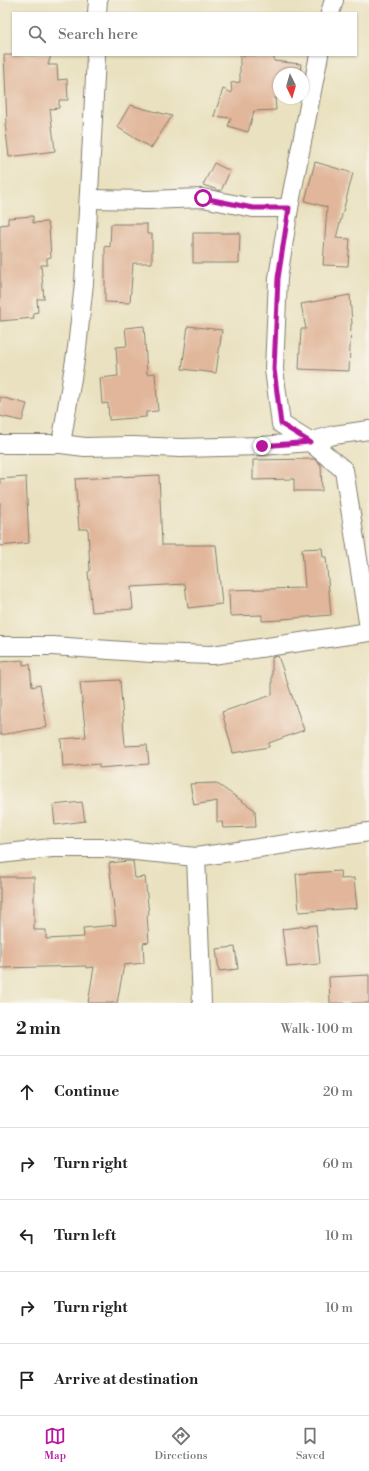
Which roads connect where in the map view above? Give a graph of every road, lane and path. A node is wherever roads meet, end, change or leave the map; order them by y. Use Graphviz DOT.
graph roads {
  1 [pos="98,0"];
  2 [pos="334,0"];
  3 [pos="97,12"];
  4 [pos="330,12"];
  5 [pos="96,56"];
  6 [pos="319,56"];
  7 [pos="89,198"];
  8 [pos="289,208"];
  9 [pos="369,430"];
  10 [pos="310,442"];
  11 [pos="0,444"];
  12 [pos="61,444"];
  13 [pos="369,628"];
  14 [pos="369,632"];
  15 [pos="0,646"];
  16 [pos="369,832"];
  17 [pos="0,854"];
  18 [pos="196,856"];
  19 [pos="202,1003"];
  1 -- 3 [label="street"];
  2 -- 4 [label="street"];
  5 -- 7 [label="street"];
  6 -- 8 [label="street"];
  7 -- 8 [label="street"];
  7 -- 12 [label="street"];
  8 -- 10 [label="street"];
  9 -- 10 [label="street"];
  10 -- 12 [label="street"];
  10 -- 13 [label="street"];
  11 -- 12 [label="street"];
  14 -- 15 [label="street"];
  16 -- 18 [label="street"];
  17 -- 18 [label="street"];
  18 -- 19 [label="street"];
}
